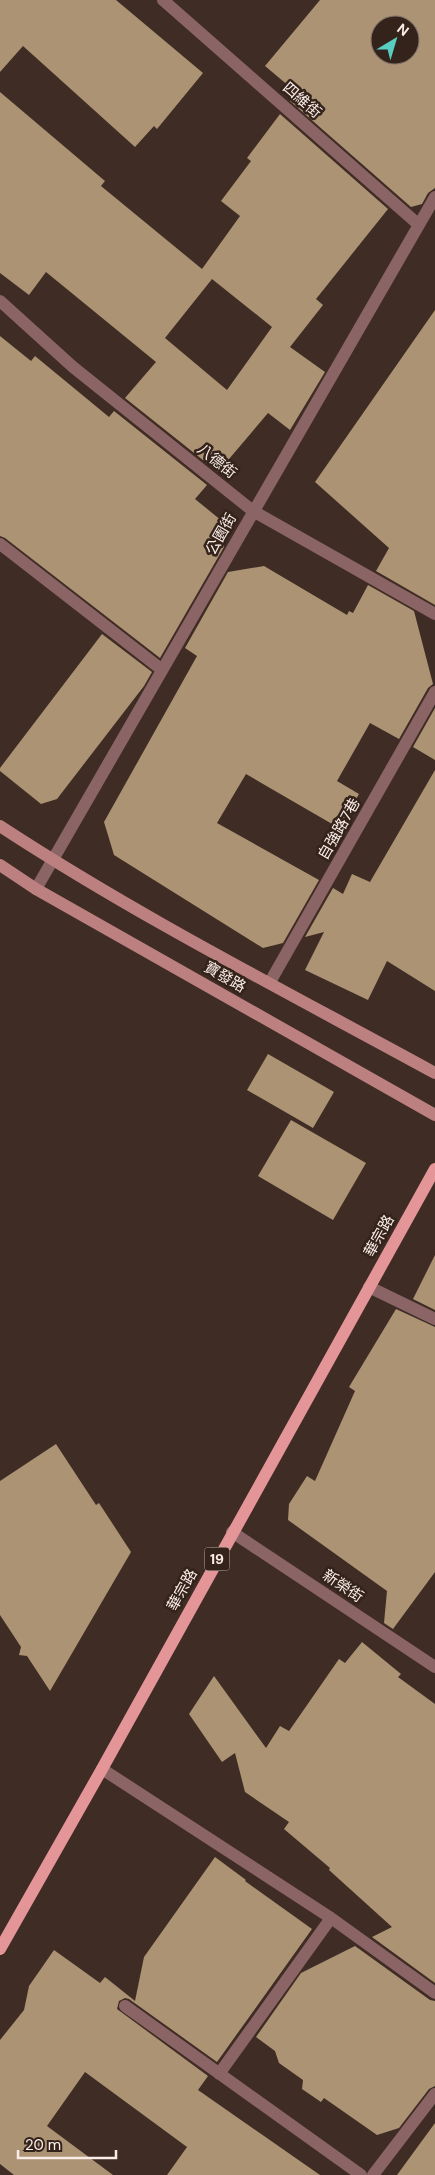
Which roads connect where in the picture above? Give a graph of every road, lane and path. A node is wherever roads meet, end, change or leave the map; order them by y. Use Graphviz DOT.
graph roads {
  1 [pos="164,0"];
  2 [pos="435,197"];
  3 [pos="419,225"];
  4 [pos="0,301"];
  5 [pos="253,511"];
  6 [pos="0,544"];
  7 [pos="435,614"];
  8 [pos="161,669"];
  9 [pos="435,692"];
  10 [pos="0,826"];
  11 [pos="52,860"];
  12 [pos="0,865"];
  13 [pos="36,888"];
  14 [pos="270,982"];
  15 [pos="435,1072"];
  16 [pos="435,1115"];
  17 [pos="435,1169"];
  18 [pos="369,1287"];
  19 [pos="435,1319"];
  20 [pos="232,1532"];
  21 [pos="435,1667"];
  22 [pos="102,1769"];
  23 [pos="331,1918"];
  24 [pos="0,1949"];
  25 [pos="435,1993"];
  26 [pos="125,2006"];
  27 [pos="219,2074"];
  28 [pos="435,2094"];
  29 [pos="361,2175"];
  30 [pos="373,2175"];
  1 -- 3 [label="street, 四維街"];
  2 -- 3 [label="street, 公園街"];
  3 -- 5 [label="street, 公園街"];
  4 -- 5 [label="street, 八德街"];
  5 -- 7 [label="street, 八德街"];
  5 -- 8 [label="street, 公園街"];
  6 -- 8 [label="street"];
  8 -- 11 [label="street, 公園街"];
  9 -- 14 [label="street, 自強路7巷"];
  10 -- 11 [label="main road, 寶發路"];
  11 -- 13 [label="street, 公園街"];
  11 -- 14 [label="main road, 寶發路"];
  12 -- 13 [label="main road, 寶發路"];
  13 -- 16 [label="main road, 寶發路"];
  14 -- 15 [label="main road, 寶發路"];
  17 -- 18 [label="main road, 華宗路 / 19"];
  18 -- 19 [label="street"];
  18 -- 20 [label="main road, 華宗路 / 19"];
  20 -- 21 [label="street, 新榮街"];
  20 -- 22 [label="main road, 華宗路 / 19"];
  22 -- 23 [label="street"];
  22 -- 24 [label="main road, 華宗路 / 19"];
  23 -- 25 [label="street"];
  23 -- 27 [label="street"];
  26 -- 27 [label="street"];
  27 -- 29 [label="street"];
  28 -- 30 [label="street"];
}
